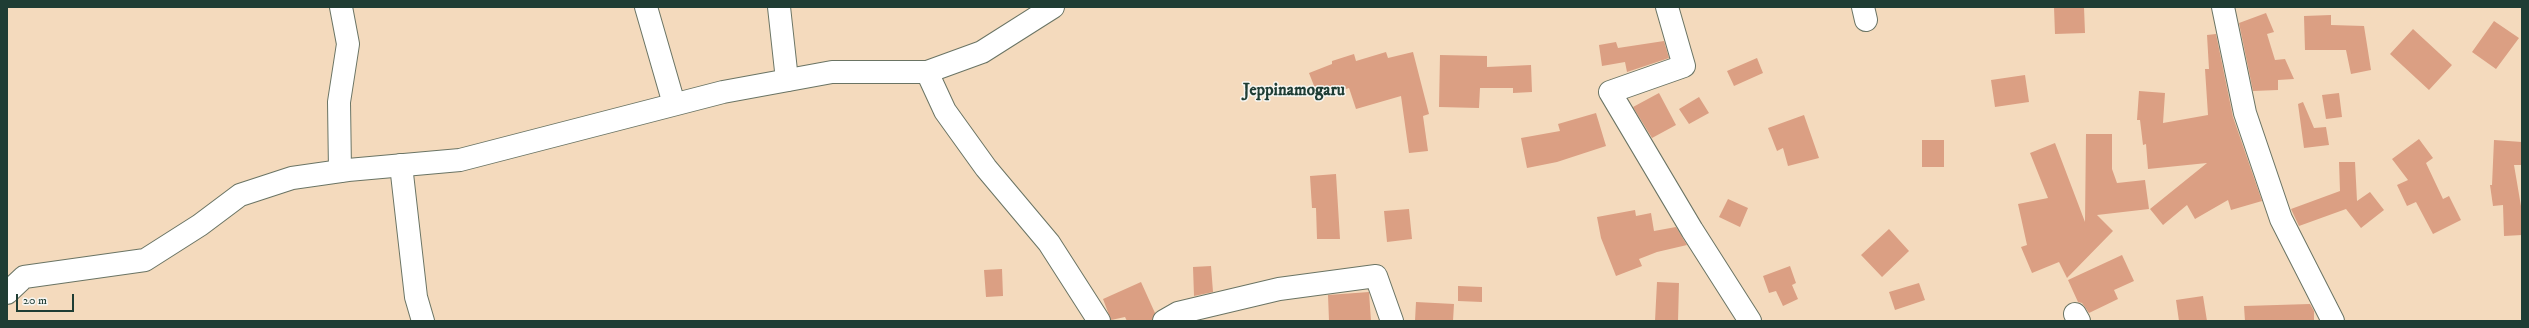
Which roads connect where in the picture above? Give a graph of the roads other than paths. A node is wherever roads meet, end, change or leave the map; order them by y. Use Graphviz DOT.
graph roads {
  1 [pos="341,7"];
  2 [pos="646,7"];
  3 [pos="779,7"];
  4 [pos="1054,7"];
  5 [pos="1667,7"];
  6 [pos="2223,7"];
  7 [pos="926,72"];
  8 [pos="787,80"];
  9 [pos="674,104"];
  10 [pos="401,165"];
  11 [pos="340,171"];
  12 [pos="7,293"];
  13 [pos="423,321"];
  14 [pos="1099,321"];
  15 [pos="1164,321"];
  16 [pos="1392,321"];
  17 [pos="1750,321"];
  18 [pos="2333,321"];
  1 -- 11 [label="street"];
  2 -- 9 [label="street"];
  3 -- 8 [label="street"];
  4 -- 7 [label="street"];
  5 -- 17 [label="street"];
  6 -- 18 [label="street"];
  7 -- 8 [label="street"];
  7 -- 14 [label="street"];
  8 -- 9 [label="street"];
  9 -- 10 [label="street"];
  10 -- 11 [label="street"];
  10 -- 13 [label="street"];
  11 -- 12 [label="street"];
  15 -- 16 [label="street"];
}
